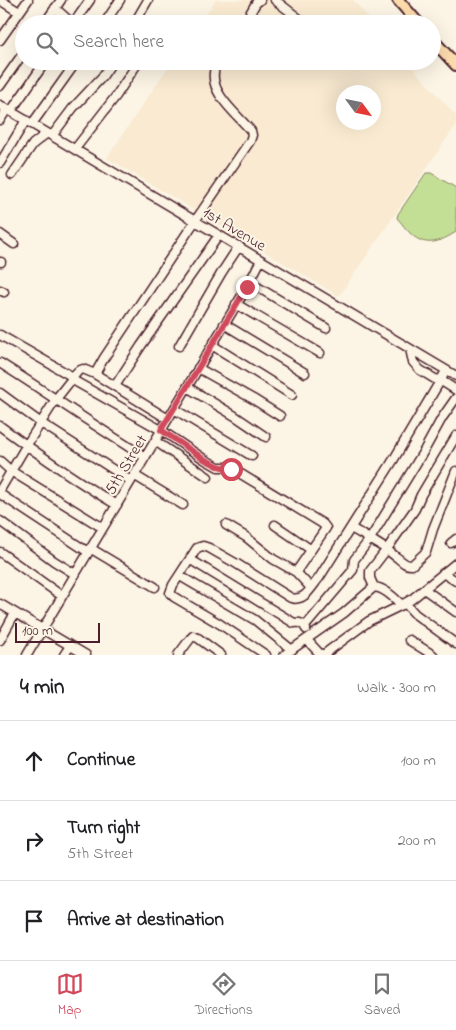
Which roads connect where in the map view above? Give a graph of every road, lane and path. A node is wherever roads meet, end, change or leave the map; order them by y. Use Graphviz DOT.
graph roads {
  1 [pos="0,0"];
  2 [pos="28,0"];
  3 [pos="60,0"];
  4 [pos="90,0"];
  5 [pos="120,0"];
  6 [pos="137,0"];
  7 [pos="260,0"];
  8 [pos="274,0"];
  9 [pos="398,0"];
  10 [pos="406,0"];
  11 [pos="146,2"];
  12 [pos="55,8"];
  13 [pos="20,12"];
  14 [pos="18,15"];
  15 [pos="50,15"];
  16 [pos="63,15"];
  17 [pos="79,15"];
  18 [pos="110,15"];
  19 [pos="139,15"];
  20 [pos="249,15"];
  21 [pos="294,15"];
  22 [pos="411,15"];
  23 [pos="419,15"];
  24 [pos="15,19"];
  25 [pos="0,40"];
  26 [pos="441,40"];
  27 [pos="441,49"];
  28 [pos="456,56"];
  29 [pos="15,65"];
  30 [pos="456,65"];
  31 [pos="38,70"];
  32 [pos="70,70"];
  33 [pos="106,70"];
  34 [pos="134,70"];
  35 [pos="215,70"];
  36 [pos="0,86"];
  37 [pos="6,108"];
  38 [pos="0,120"];
  39 [pos="29,122"];
  40 [pos="49,134"];
  41 [pos="75,150"];
  42 [pos="0,163"];
  43 [pos="12,176"];
  44 [pos="195,221"];
  45 [pos="0,234"];
  46 [pos="219,235"];
  47 [pos="14,244"];
  48 [pos="239,246"];
  49 [pos="261,260"];
  50 [pos="249,282"];
  51 [pos="236,304"];
  52 [pos="224,324"];
  53 [pos="326,328"];
  54 [pos="0,335"];
  55 [pos="212,345"];
  56 [pos="179,346"];
  57 [pos="410,349"];
  58 [pos="320,353"];
  59 [pos="0,363"];
  60 [pos="198,368"];
  61 [pos="446,370"];
  62 [pos="305,373"];
  63 [pos="95,374"];
  64 [pos="456,376"];
  65 [pos="72,378"];
  66 [pos="440,380"];
  67 [pos="115,386"];
  68 [pos="187,387"];
  69 [pos="456,390"];
  70 [pos="0,393"];
  71 [pos="292,395"];
  72 [pos="456,398"];
  73 [pos="56,399"];
  74 [pos="174,409"];
  75 [pos="280,416"];
  76 [pos="168,419"];
  77 [pos="41,423"];
  78 [pos="0,426"];
  79 [pos="161,430"];
  80 [pos="456,436"];
  81 [pos="266,437"];
  82 [pos="155,441"];
  83 [pos="26,446"];
  84 [pos="252,456"];
  85 [pos="145,457"];
  86 [pos="0,462"];
  87 [pos="11,471"];
  88 [pos="456,471"];
  89 [pos="208,477"];
  90 [pos="133,478"];
  91 [pos="0,492"];
  92 [pos="116,505"];
  93 [pos="183,505"];
  94 [pos="0,521"];
  95 [pos="226,525"];
  96 [pos="275,525"];
  97 [pos="103,528"];
  98 [pos="351,528"];
  99 [pos="370,539"];
  100 [pos="310,549"];
  101 [pos="388,549"];
  102 [pos="89,550"];
  103 [pos="0,552"];
  104 [pos="191,560"];
  105 [pos="456,563"];
  106 [pos="354,566"];
  107 [pos="296,572"];
  108 [pos="443,573"];
  109 [pos="75,574"];
  110 [pos="180,576"];
  111 [pos="369,576"];
  112 [pos="456,581"];
  113 [pos="155,587"];
  114 [pos="374,587"];
  115 [pos="311,588"];
  116 [pos="424,589"];
  117 [pos="62,596"];
  118 [pos="0,604"];
  119 [pos="404,604"];
  120 [pos="456,612"];
  121 [pos="15,613"];
  122 [pos="305,626"];
  123 [pos="42,630"];
  124 [pos="309,638"];
  125 [pos="0,640"];
  126 [pos="409,640"];
  127 [pos="456,644"];
  128 [pos="70,646"];
  129 [pos="292,650"];
  130 [pos="212,652"];
  131 [pos="27,655"];
  132 [pos="64,655"];
  133 [pos="86,655"];
  134 [pos="178,655"];
  135 [pos="222,655"];
  136 [pos="266,655"];
  137 [pos="284,655"];
  138 [pos="323,655"];
  139 [pos="433,655"];
  1 -- 13 [label="street"];
  2 -- 13 [label="street"];
  3 -- 12 [label="street"];
  4 -- 17 [label="street"];
  5 -- 18 [label="street"];
  6 -- 11 [label="street"];
  7 -- 20 [label="street"];
  8 -- 21 [label="street"];
  9 -- 22 [label="main road"];
  10 -- 23 [label="main road"];
  11 -- 19 [label="street"];
  12 -- 15 [label="street"];
  12 -- 16 [label="street"];
  13 -- 14 [label="street"];
  24 -- 25 [label="street"];
  26 -- 28 [label="main road"];
  27 -- 30 [label="main road"];
  29 -- 36 [label="street"];
  31 -- 37 [label="street"];
  32 -- 39 [label="street"];
  33 -- 40 [label="street"];
  34 -- 41 [label="street"];
  35 -- 44 [label="street"];
  37 -- 38 [label="street"];
  37 -- 39 [label="street, 1st Avenue"];
  39 -- 40 [label="street, 1st Avenue"];
  39 -- 42 [label="street"];
  40 -- 41 [label="street, 1st Avenue"];
  40 -- 43 [label="street"];
  41 -- 44 [label="street, 1st Avenue"];
  44 -- 46 [label="street, 1st Avenue"];
  44 -- 63 [label="street"];
  45 -- 47 [label="street"];
  46 -- 48 [label="street, 1st Avenue"];
  46 -- 67 [label="street"];
  48 -- 49 [label="street, 1st Avenue"];
  48 -- 56 [label="street"];
  49 -- 50 [label="street, 5th Street"];
  49 -- 57 [label="street, 1st Avenue"];
  50 -- 51 [label="street, 5th Street"];
  50 -- 53 [label="street"];
  51 -- 52 [label="street, 5th Street"];
  51 -- 58 [label="street"];
  52 -- 55 [label="street, 5th Street"];
  52 -- 62 [label="street"];
  54 -- 65 [label="street"];
  55 -- 60 [label="street, 5th Street"];
  55 -- 71 [label="street"];
  57 -- 61 [label="street, 1st Avenue"];
  57 -- 66 [label="street"];
  59 -- 73 [label="street"];
  60 -- 68 [label="street, 5th Street"];
  60 -- 75 [label="street"];
  61 -- 64 [label="street, 1st Avenue"];
  61 -- 66 [label="street"];
  63 -- 65 [label="street"];
  63 -- 67 [label="street"];
  65 -- 73 [label="street"];
  65 -- 79 [label="street"];
  66 -- 69 [label="street"];
  66 -- 98 [label="street"];
  67 -- 76 [label="street"];
  68 -- 74 [label="street, 5th Street"];
  68 -- 81 [label="street"];
  70 -- 77 [label="street"];
  72 -- 99 [label="street"];
  73 -- 77 [label="street"];
  73 -- 85 [label="street"];
  74 -- 76 [label="street, 5th Street"];
  74 -- 84 [label="street"];
  76 -- 79 [label="street, 5th Street"];
  77 -- 83 [label="street"];
  77 -- 90 [label="street"];
  78 -- 83 [label="street"];
  79 -- 82 [label="street, 5th Street"];
  79 -- 100 [label="street"];
  80 -- 101 [label="street"];
  82 -- 85 [label="street, 5th Street"];
  82 -- 89 [label="street"];
  83 -- 87 [label="street"];
  83 -- 92 [label="street"];
  85 -- 90 [label="street, 5th Street"];
  86 -- 87 [label="street"];
  87 -- 91 [label="street"];
  87 -- 97 [label="street"];
  88 -- 101 [label="street"];
  90 -- 92 [label="street, 5th Street"];
  90 -- 93 [label="street"];
  91 -- 102 [label="street"];
  92 -- 97 [label="street, 5th Street"];
  94 -- 109 [label="street"];
  95 -- 107 [label="street"];
  96 -- 100 [label="street"];
  97 -- 102 [label="street, 5th Street"];
  98 -- 99 [label="street"];
  98 -- 115 [label="street"];
  99 -- 101 [label="street"];
  99 -- 106 [label="street"];
  100 -- 107 [label="street"];
  101 -- 111 [label="street"];
  102 -- 109 [label="street, 5th Street"];
  102 -- 113 [label="street"];
  103 -- 117 [label="street"];
  104 -- 110 [label="street"];
  104 -- 115 [label="street"];
  104 -- 122 [label="street"];
  105 -- 108 [label="street"];
  106 -- 111 [label="street"];
  106 -- 122 [label="street"];
  107 -- 115 [label="street"];
  108 -- 112 [label="street"];
  108 -- 116 [label="street"];
  109 -- 117 [label="street, 5th Street"];
  110 -- 129 [label="street"];
  110 -- 136 [label="street"];
  111 -- 114 [label="street"];
  114 -- 119 [label="street"];
  114 -- 124 [label="street"];
  116 -- 119 [label="street"];
  116 -- 120 [label="street"];
  117 -- 123 [label="street, 5th Street"];
  118 -- 121 [label="street"];
  119 -- 127 [label="street"];
  119 -- 138 [label="street"];
  121 -- 123 [label="street"];
  121 -- 125 [label="street"];
  122 -- 124 [label="street"];
  123 -- 128 [label="street"];
  123 -- 131 [label="street, 5th Street"];
  124 -- 129 [label="street"];
  124 -- 138 [label="street"];
  126 -- 139 [label="street"];
  128 -- 132 [label="street"];
  128 -- 133 [label="street"];
  129 -- 137 [label="street"];
  130 -- 134 [label="street"];
  130 -- 135 [label="street"];
}
